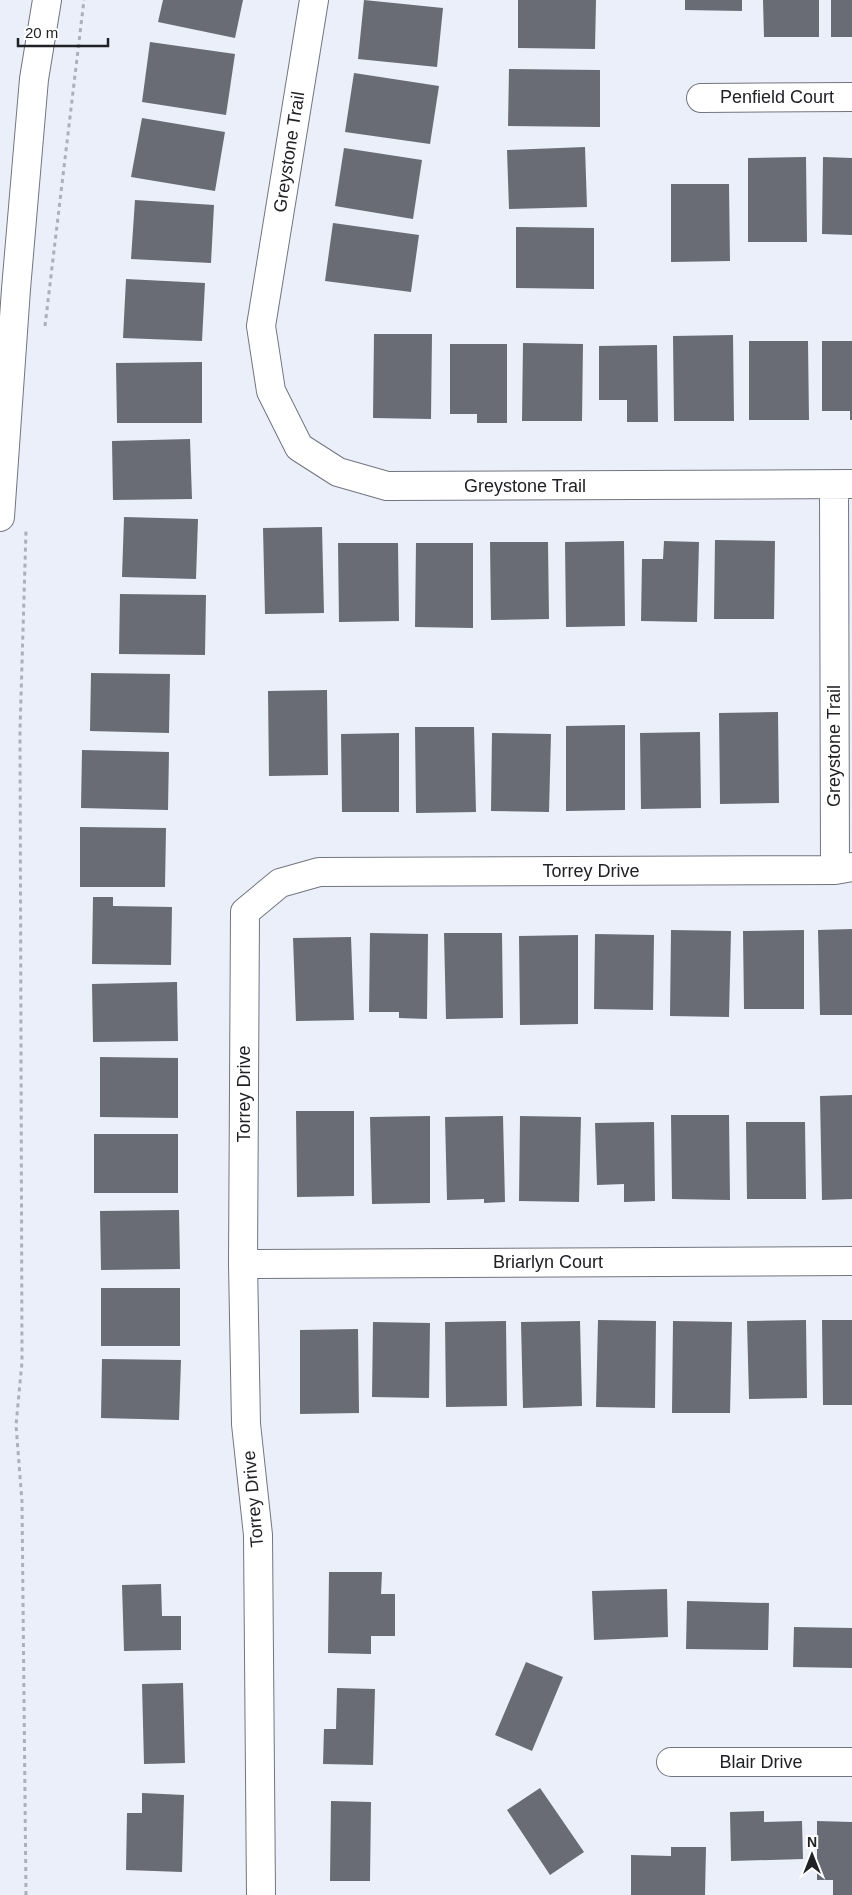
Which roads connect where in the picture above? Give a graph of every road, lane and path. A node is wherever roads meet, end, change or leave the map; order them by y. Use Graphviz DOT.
graph roads {
  1 [pos="48,0"];
  2 [pos="84,0"];
  3 [pos="314,0"];
  4 [pos="852,97"];
  5 [pos="701,98"];
  6 [pos="45,329"];
  7 [pos="843,484"];
  8 [pos="0,516"];
  9 [pos="26,521"];
  10 [pos="843,868"];
  11 [pos="852,1261"];
  12 [pos="243,1264"];
  13 [pos="671,1762"];
  14 [pos="852,1762"];
  15 [pos="26,1895"];
  16 [pos="261,1895"];
  1 -- 8 [label="street"];
  2 -- 6 [label="path"];
  3 -- 7 [label="street, Greystone Trail"];
  4 -- 5 [label="street, Penfield Court"];
  7 -- 10 [label="street, Greystone Trail"];
  9 -- 15 [label="path"];
  10 -- 12 [label="street, Torrey Drive"];
  11 -- 12 [label="street, Briarlyn Court"];
  12 -- 16 [label="street, Torrey Drive"];
  13 -- 14 [label="street, Blair Drive"];
}
